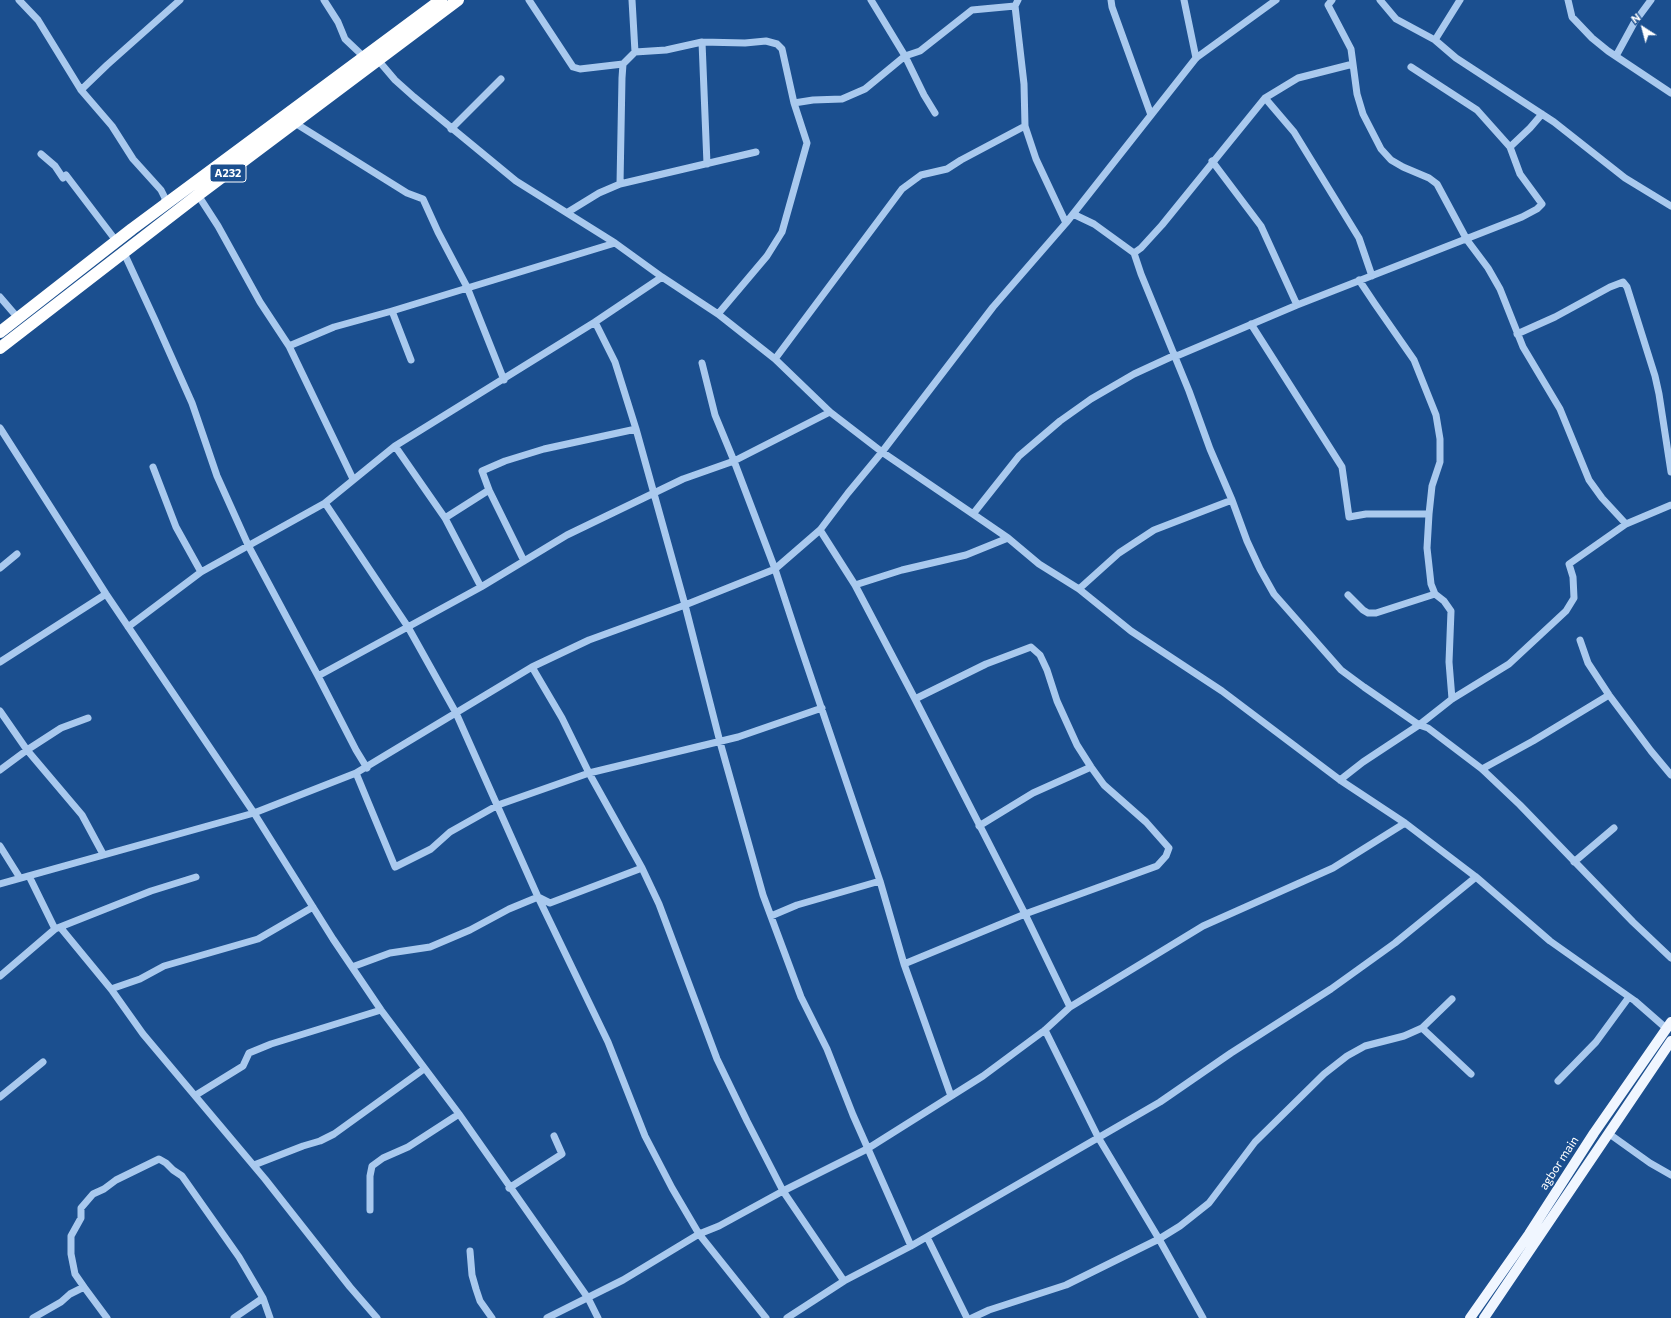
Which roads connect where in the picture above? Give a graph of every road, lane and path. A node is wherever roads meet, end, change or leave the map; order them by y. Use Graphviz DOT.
graph roads {
  1 [pos="19,0"];
  2 [pos="180,0"];
  3 [pos="324,0"];
  4 [pos="441,0"];
  5 [pos="458,0"];
  6 [pos="529,0"];
  7 [pos="632,0"];
  8 [pos="871,0"];
  9 [pos="1111,0"];
  10 [pos="1184,0"];
  11 [pos="1276,0"];
  12 [pos="1332,0"];
  13 [pos="1380,0"];
  14 [pos="1460,0"];
  15 [pos="1568,0"];
  16 [pos="1651,0"];
  17 [pos="1016,3"];
  18 [pos="1434,40"];
  19 [pos="702,42"];
  20 [pos="635,52"];
  21 [pos="904,56"];
  22 [pos="1616,56"];
  23 [pos="364,57"];
  24 [pos="1196,58"];
  25 [pos="378,60"];
  26 [pos="623,64"];
  27 [pos="1353,64"];
  28 [pos="1411,67"];
  29 [pos="501,79"];
  30 [pos="82,90"];
  31 [pos="1671,93"];
  32 [pos="1265,98"];
  33 [pos="794,103"];
  34 [pos="935,113"];
  35 [pos="1542,114"];
  36 [pos="1151,115"];
  37 [pos="295,123"];
  38 [pos="1025,126"];
  39 [pos="451,129"];
  40 [pos="1510,147"];
  41 [pos="756,152"];
  42 [pos="41,154"];
  43 [pos="1212,162"];
  44 [pos="707,164"];
  45 [pos="620,184"];
  46 [pos="198,195"];
  47 [pos="164,206"];
  48 [pos="1671,206"];
  49 [pos="568,212"];
  50 [pos="1073,214"];
  51 [pos="1066,223"];
  52 [pos="1467,240"];
  53 [pos="116,242"];
  54 [pos="615,242"];
  55 [pos="124,253"];
  56 [pos="1134,253"];
  57 [pos="1372,276"];
  58 [pos="662,277"];
  59 [pos="1359,280"];
  60 [pos="467,287"];
  61 [pos="0,297"];
  62 [pos="1297,305"];
  63 [pos="392,311"];
  64 [pos="718,314"];
  65 [pos="18,318"];
  66 [pos="595,322"];
  67 [pos="1251,324"];
  68 [pos="0,332"];
  69 [pos="1517,334"];
  70 [pos="288,346"];
  71 [pos="0,348"];
  72 [pos="1173,356"];
  73 [pos="775,358"];
  74 [pos="411,360"];
  75 [pos="702,363"];
  76 [pos="504,380"];
  77 [pos="830,412"];
  78 [pos="0,428"];
  79 [pos="636,429"];
  80 [pos="395,446"];
  81 [pos="882,452"];
  82 [pos="734,461"];
  83 [pos="153,467"];
  84 [pos="1671,472"];
  85 [pos="353,479"];
  86 [pos="489,490"];
  87 [pos="653,493"];
  88 [pos="1232,500"];
  89 [pos="325,503"];
  90 [pos="1671,505"];
  91 [pos="973,514"];
  92 [pos="1429,514"];
  93 [pos="445,518"];
  94 [pos="1626,524"];
  95 [pos="820,530"];
  96 [pos="1008,538"];
  97 [pos="249,547"];
  98 [pos="17,554"];
  99 [pos="524,561"];
  100 [pos="0,568"];
  101 [pos="775,569"];
  102 [pos="201,572"];
  103 [pos="855,585"];
  104 [pos="481,587"];
  105 [pos="1079,589"];
  106 [pos="106,594"];
  107 [pos="1435,594"];
  108 [pos="1348,595"];
  109 [pos="685,605"];
  110 [pos="128,627"];
  111 [pos="408,628"];
  112 [pos="1580,640"];
  113 [pos="0,662"];
  114 [pos="532,666"];
  115 [pos="318,676"];
  116 [pos="1609,695"];
  117 [pos="1452,699"];
  118 [pos="915,700"];
  119 [pos="822,708"];
  120 [pos="0,711"];
  121 [pos="456,713"];
  122 [pos="88,718"];
  123 [pos="1419,725"];
  124 [pos="720,742"];
  125 [pos="27,750"];
  126 [pos="1091,767"];
  127 [pos="367,768"];
  128 [pos="1482,769"];
  129 [pos="0,770"];
  130 [pos="356,773"];
  131 [pos="589,773"];
  132 [pos="1671,775"];
  133 [pos="1340,780"];
  134 [pos="498,805"];
  135 [pos="254,813"];
  136 [pos="1405,823"];
  137 [pos="979,826"];
  138 [pos="1614,828"];
  139 [pos="0,846"];
  140 [pos="103,854"];
  141 [pos="1574,862"];
  142 [pos="642,868"];
  143 [pos="29,876"];
  144 [pos="1476,876"];
  145 [pos="196,877"];
  146 [pos="20,878"];
  147 [pos="880,881"];
  148 [pos="0,884"];
  149 [pos="538,898"];
  150 [pos="313,907"];
  151 [pos="1025,914"];
  152 [pos="771,916"];
  153 [pos="57,928"];
  154 [pos="1671,958"];
  155 [pos="904,964"];
  156 [pos="352,967"];
  157 [pos="0,976"];
  158 [pos="111,989"];
  159 [pos="1629,997"];
  160 [pos="1452,999"];
  161 [pos="1070,1007"];
  162 [pos="381,1010"];
  163 [pos="1669,1026"];
  164 [pos="1422,1028"];
  165 [pos="1045,1030"];
  166 [pos="1671,1041"];
  167 [pos="43,1062"];
  168 [pos="424,1069"];
  169 [pos="1471,1074"];
  170 [pos="1558,1081"];
  171 [pos="196,1095"];
  172 [pos="951,1096"];
  173 [pos="0,1097"];
  174 [pos="459,1114"];
  175 [pos="1608,1133"];
  176 [pos="554,1136"];
  177 [pos="1098,1138"];
  178 [pos="867,1149"];
  179 [pos="254,1165"];
  180 [pos="1671,1175"];
  181 [pos="509,1188"];
  182 [pos="783,1191"];
  183 [pos="370,1210"];
  184 [pos="699,1234"];
  185 [pos="927,1237"];
  186 [pos="1159,1239"];
  187 [pos="911,1246"];
  188 [pos="470,1251"];
  189 [pos="844,1281"];
  190 [pos="84,1287"];
  191 [pos="263,1298"];
  192 [pos="588,1298"];
  193 [pos="33,1318"];
  194 [pos="107,1318"];
  195 [pos="234,1318"];
  196 [pos="270,1318"];
  197 [pos="377,1318"];
  198 [pos="492,1318"];
  199 [pos="547,1318"];
  200 [pos="598,1318"];
  201 [pos="766,1318"];
  202 [pos="787,1318"];
  203 [pos="967,1318"];
  204 [pos="972,1318"];
  205 [pos="1203,1318"];
  206 [pos="1470,1318"];
  207 [pos="1484,1318"];
  1 -- 30 [label="street"];
  2 -- 30 [label="street"];
  3 -- 23 [label="street"];
  4 -- 23 [label="highway, A232"];
  5 -- 25 [label="highway, A232"];
  6 -- 26 [label="street"];
  7 -- 20 [label="street"];
  8 -- 21 [label="street"];
  9 -- 36 [label="street"];
  10 -- 24 [label="street"];
  11 -- 24 [label="street"];
  12 -- 27 [label="street"];
  13 -- 18 [label="street"];
  14 -- 18 [label="street"];
  15 -- 22 [label="street"];
  16 -- 22 [label="street"];
  17 -- 21 [label="street"];
  17 -- 38 [label="street"];
  18 -- 35 [label="street"];
  19 -- 20 [label="street"];
  19 -- 33 [label="street"];
  19 -- 44 [label="street"];
  20 -- 26 [label="street"];
  21 -- 33 [label="street"];
  21 -- 34 [label="street"];
  22 -- 31 [label="street"];
  23 -- 47 [label="highway, A232"];
  24 -- 36 [label="street"];
  25 -- 37 [label="highway, A232"];
  25 -- 39 [label="street"];
  26 -- 45 [label="street"];
  27 -- 32 [label="street"];
  27 -- 52 [label="street"];
  28 -- 40 [label="street"];
  29 -- 39 [label="street"];
  30 -- 47 [label="street"];
  32 -- 43 [label="street"];
  32 -- 57 [label="street"];
  33 -- 64 [label="street"];
  35 -- 40 [label="street"];
  35 -- 48 [label="street"];
  36 -- 50 [label="street"];
  37 -- 46 [label="highway, A232"];
  37 -- 60 [label="street"];
  38 -- 51 [label="street"];
  38 -- 73 [label="street"];
  39 -- 49 [label="street"];
  40 -- 52 [label="street"];
  41 -- 44 [label="street"];
  42 -- 53 [label="street"];
  43 -- 56 [label="street"];
  43 -- 62 [label="street"];
  44 -- 45 [label="street"];
  45 -- 49 [label="street"];
  46 -- 55 [label="highway, A232"];
  46 -- 70 [label="street"];
  47 -- 53 [label="highway, A232"];
  49 -- 54 [label="street"];
  50 -- 51 [label="street"];
  50 -- 56 [label="street"];
  51 -- 81 [label="street"];
  52 -- 57 [label="street"];
  52 -- 69 [label="street"];
  53 -- 65 [label="highway, A232"];
  54 -- 58 [label="street"];
  54 -- 60 [label="street"];
  55 -- 71 [label="highway, A232"];
  55 -- 97 [label="street"];
  56 -- 72 [label="street"];
  57 -- 59 [label="street"];
  58 -- 64 [label="street"];
  58 -- 66 [label="street"];
  59 -- 62 [label="street"];
  59 -- 92 [label="street"];
  60 -- 63 [label="street"];
  60 -- 76 [label="street"];
  61 -- 65 [label="street"];
  62 -- 67 [label="street"];
  63 -- 70 [label="street"];
  63 -- 74 [label="street"];
  64 -- 73 [label="street"];
  65 -- 68 [label="highway, A232"];
  66 -- 76 [label="street"];
  66 -- 79 [label="street"];
  67 -- 72 [label="street"];
  67 -- 92 [label="street"];
  69 -- 84 [label="street"];
  69 -- 94 [label="street"];
  70 -- 85 [label="street"];
  72 -- 88 [label="street"];
  72 -- 91 [label="street"];
  73 -- 77 [label="street"];
  75 -- 82 [label="street"];
  76 -- 80 [label="street"];
  77 -- 81 [label="street"];
  77 -- 82 [label="street"];
  78 -- 106 [label="street"];
  79 -- 86 [label="street"];
  79 -- 87 [label="street"];
  80 -- 85 [label="street"];
  80 -- 93 [label="street"];
  81 -- 91 [label="street"];
  81 -- 95 [label="street"];
  82 -- 87 [label="street"];
  82 -- 101 [label="street"];
  83 -- 102 [label="street"];
  85 -- 89 [label="street"];
  86 -- 93 [label="street"];
  86 -- 99 [label="street"];
  87 -- 99 [label="street"];
  87 -- 109 [label="street"];
  88 -- 105 [label="street"];
  88 -- 123 [label="street"];
  89 -- 97 [label="street"];
  89 -- 111 [label="street"];
  90 -- 94 [label="street"];
  91 -- 96 [label="street"];
  92 -- 107 [label="street"];
  93 -- 104 [label="street"];
  94 -- 117 [label="street"];
  95 -- 101 [label="street"];
  95 -- 103 [label="street"];
  96 -- 103 [label="street"];
  96 -- 105 [label="street"];
  97 -- 102 [label="street"];
  97 -- 115 [label="street"];
  98 -- 100 [label="street"];
  99 -- 104 [label="street"];
  101 -- 109 [label="street"];
  101 -- 119 [label="street"];
  102 -- 110 [label="street"];
  103 -- 118 [label="street"];
  104 -- 111 [label="street"];
  105 -- 133 [label="street"];
  106 -- 110 [label="street"];
  106 -- 113 [label="street"];
  107 -- 108 [label="street"];
  107 -- 117 [label="street"];
  109 -- 114 [label="street"];
  109 -- 124 [label="street"];
  110 -- 135 [label="street"];
  111 -- 115 [label="street"];
  111 -- 121 [label="street"];
  112 -- 116 [label="street"];
  114 -- 121 [label="street"];
  114 -- 131 [label="street"];
  115 -- 127 [label="street"];
  116 -- 128 [label="street"];
  116 -- 132 [label="street"];
  117 -- 123 [label="street"];
  118 -- 126 [label="street"];
  118 -- 137 [label="street"];
  119 -- 124 [label="street"];
  119 -- 147 [label="street"];
  120 -- 125 [label="street"];
  121 -- 127 [label="street"];
  121 -- 134 [label="street"];
  122 -- 125 [label="street"];
  123 -- 128 [label="street"];
  123 -- 133 [label="street"];
  124 -- 131 [label="street"];
  124 -- 152 [label="street"];
  125 -- 129 [label="street"];
  125 -- 140 [label="street"];
  126 -- 137 [label="street"];
  126 -- 151 [label="street"];
  127 -- 130 [label="street"];
  128 -- 141 [label="street"];
  130 -- 134 [label="street"];
  130 -- 135 [label="street"];
  131 -- 134 [label="street"];
  131 -- 142 [label="street"];
  133 -- 136 [label="street"];
  134 -- 149 [label="street"];
  135 -- 140 [label="street"];
  135 -- 150 [label="street"];
  136 -- 144 [label="street"];
  136 -- 161 [label="street"];
  137 -- 151 [label="street"];
  138 -- 141 [label="street"];
  139 -- 146 [label="street"];
  140 -- 143 [label="street"];
  141 -- 154 [label="street"];
  142 -- 149 [label="street"];
  142 -- 182 [label="street"];
  143 -- 146 [label="street"];
  143 -- 153 [label="street"];
  144 -- 159 [label="street"];
  144 -- 177 [label="street"];
  145 -- 153 [label="street"];
  146 -- 148 [label="street"];
  147 -- 152 [label="street"];
  147 -- 155 [label="street"];
  149 -- 156 [label="street"];
  149 -- 184 [label="street"];
  150 -- 156 [label="street"];
  150 -- 158 [label="street"];
  151 -- 155 [label="street"];
  151 -- 161 [label="street"];
  152 -- 178 [label="street"];
  153 -- 157 [label="street"];
  153 -- 158 [label="street"];
  155 -- 172 [label="street"];
  156 -- 162 [label="street"];
  158 -- 171 [label="street"];
  159 -- 163 [label="street"];
  159 -- 170 [label="street"];
  160 -- 164 [label="street"];
  161 -- 165 [label="street"];
  162 -- 168 [label="street"];
  162 -- 171 [label="street"];
  163 -- 206 [label="main road, agbor main"];
  164 -- 169 [label="street"];
  164 -- 186 [label="street"];
  165 -- 172 [label="street"];
  165 -- 177 [label="street"];
  166 -- 175 [label="main road, agbor main"];
  167 -- 173 [label="street"];
  168 -- 174 [label="street"];
  168 -- 179 [label="street"];
  171 -- 179 [label="street"];
  172 -- 178 [label="street"];
  174 -- 181 [label="street"];
  174 -- 183 [label="street"];
  175 -- 180 [label="street"];
  175 -- 207 [label="main road, agbor main"];
  176 -- 181 [label="street"];
  177 -- 185 [label="street"];
  177 -- 186 [label="street"];
  178 -- 182 [label="street"];
  178 -- 187 [label="street"];
  179 -- 197 [label="street"];
  181 -- 192 [label="street"];
  182 -- 184 [label="street"];
  182 -- 189 [label="street"];
  184 -- 192 [label="street"];
  184 -- 201 [label="street"];
  185 -- 187 [label="street"];
  185 -- 203 [label="street"];
  186 -- 204 [label="street"];
  186 -- 205 [label="street"];
  187 -- 189 [label="street"];
  188 -- 198 [label="street"];
  189 -- 202 [label="street"];
  190 -- 191 [label="street"];
  190 -- 193 [label="street"];
  190 -- 194 [label="street"];
  191 -- 195 [label="street"];
  191 -- 196 [label="street"];
  192 -- 199 [label="street"];
  192 -- 200 [label="street"];
}
